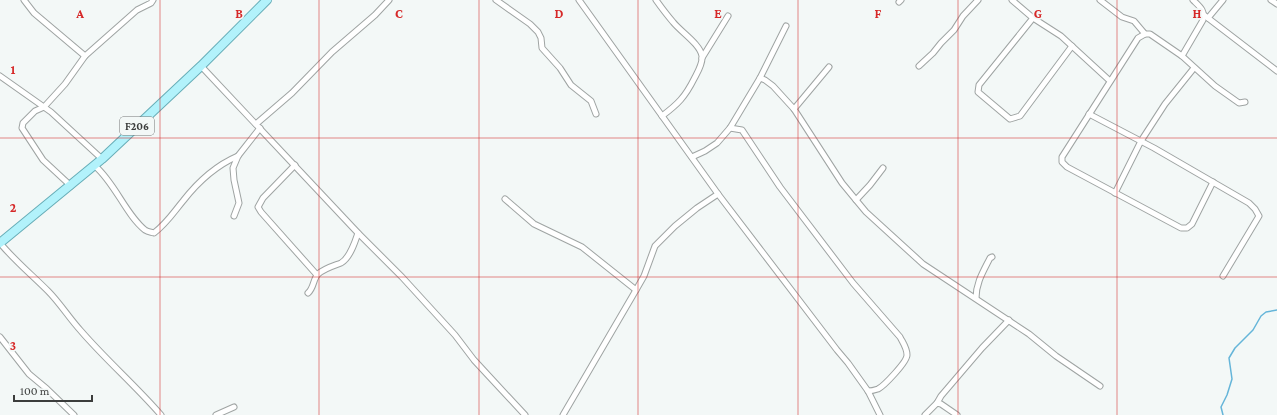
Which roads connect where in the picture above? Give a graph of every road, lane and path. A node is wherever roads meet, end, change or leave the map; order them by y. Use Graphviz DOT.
graph roads {
  1 [pos="24,0"];
  2 [pos="154,0"];
  3 [pos="267,0"];
  4 [pos="389,0"];
  5 [pos="496,0"];
  6 [pos="579,0"];
  7 [pos="656,0"];
  8 [pos="978,0"];
  9 [pos="1012,0"];
  10 [pos="1100,0"];
  11 [pos="1193,0"];
  12 [pos="1223,0"];
  13 [pos="1271,0"];
  14 [pos="1277,4"];
  15 [pos="728,16"];
  16 [pos="1206,16"];
  17 [pos="1033,18"];
  18 [pos="786,26"];
  19 [pos="1145,34"];
  20 [pos="1072,46"];
  21 [pos="85,56"];
  22 [pos="1182,56"];
  23 [pos="702,58"];
  24 [pos="201,66"];
  25 [pos="919,66"];
  26 [pos="829,67"];
  27 [pos="1194,68"];
  28 [pos="1277,72"];
  29 [pos="0,76"];
  30 [pos="760,78"];
  31 [pos="1110,81"];
  32 [pos="1245,102"];
  33 [pos="44,107"];
  34 [pos="794,109"];
  35 [pos="596,114"];
  36 [pos="1089,114"];
  37 [pos="662,116"];
  38 [pos="256,124"];
  39 [pos="260,128"];
  40 [pos="730,128"];
  41 [pos="1141,141"];
  42 [pos="238,156"];
  43 [pos="692,157"];
  44 [pos="102,160"];
  45 [pos="295,165"];
  46 [pos="95,166"];
  47 [pos="883,168"];
  48 [pos="1213,182"];
  49 [pos="71,186"];
  50 [pos="1115,193"];
  51 [pos="718,194"];
  52 [pos="505,199"];
  53 [pos="856,200"];
  54 [pos="234,216"];
  55 [pos="358,233"];
  56 [pos="0,243"];
  57 [pos="992,257"];
  58 [pos="318,275"];
  59 [pos="1223,276"];
  60 [pos="636,290"];
  61 [pos="308,293"];
  62 [pos="976,298"];
  63 [pos="1009,320"];
  64 [pos="0,337"];
  65 [pos="1100,386"];
  66 [pos="868,391"];
  67 [pos="937,403"];
  68 [pos="234,407"];
  69 [pos="74,415"];
  70 [pos="161,415"];
  71 [pos="216,415"];
  72 [pos="525,415"];
  73 [pos="563,415"];
  74 [pos="880,415"];
  75 [pos="925,415"];
  76 [pos="957,415"];
  1 -- 21 [label="street"];
  2 -- 21 [label="street"];
  3 -- 24 [label="main road, F206"];
  4 -- 38 [label="street"];
  5 -- 35 [label="street"];
  6 -- 37 [label="street"];
  7 -- 23 [label="street"];
  8 -- 25 [label="street"];
  9 -- 17 [label="street"];
  10 -- 19 [label="street"];
  11 -- 16 [label="street"];
  12 -- 16 [label="street"];
  13 -- 14 [label="street"];
  15 -- 23 [label="street"];
  16 -- 22 [label="street"];
  16 -- 28 [label="street"];
  17 -- 20 [label="street"];
  17 -- 20 [label="street"];
  18 -- 30 [label="street"];
  19 -- 22 [label="street"];
  19 -- 31 [label="street"];
  20 -- 31 [label="street"];
  21 -- 33 [label="street"];
  22 -- 27 [label="street"];
  23 -- 37 [label="street"];
  24 -- 38 [label="street"];
  24 -- 44 [label="main road, F206"];
  26 -- 34 [label="street"];
  27 -- 32 [label="street"];
  27 -- 41 [label="street"];
  29 -- 33 [label="street"];
  30 -- 34 [label="street"];
  30 -- 40 [label="street"];
  31 -- 36 [label="street"];
  33 -- 44 [label="street"];
  33 -- 49 [label="street"];
  34 -- 53 [label="street"];
  36 -- 41 [label="street"];
  36 -- 50 [label="street"];
  37 -- 43 [label="street"];
  38 -- 39 [label="street"];
  39 -- 42 [label="street"];
  39 -- 45 [label="street"];
  40 -- 43 [label="street"];
  40 -- 66 [label="street"];
  41 -- 48 [label="street"];
  41 -- 50 [label="street"];
  42 -- 46 [label="street"];
  42 -- 54 [label="street"];
  43 -- 51 [label="street"];
  44 -- 46 [label="main road, F206"];
  45 -- 55 [label="street"];
  45 -- 58 [label="street"];
  46 -- 49 [label="main road, F206"];
  47 -- 53 [label="street"];
  48 -- 50 [label="street"];
  48 -- 59 [label="street"];
  49 -- 56 [label="main road, F206"];
  51 -- 60 [label="street"];
  51 -- 66 [label="street"];
  52 -- 60 [label="street"];
  53 -- 62 [label="street"];
  55 -- 58 [label="street"];
  55 -- 72 [label="street"];
  56 -- 70 [label="street"];
  57 -- 62 [label="street"];
  58 -- 61 [label="street"];
  60 -- 73 [label="street"];
  62 -- 63 [label="street"];
  63 -- 65 [label="street"];
  63 -- 67 [label="street"];
  64 -- 69 [label="street"];
  66 -- 74 [label="street"];
  67 -- 75 [label="street"];
  67 -- 76 [label="street"];
  68 -- 71 [label="street"];
}
